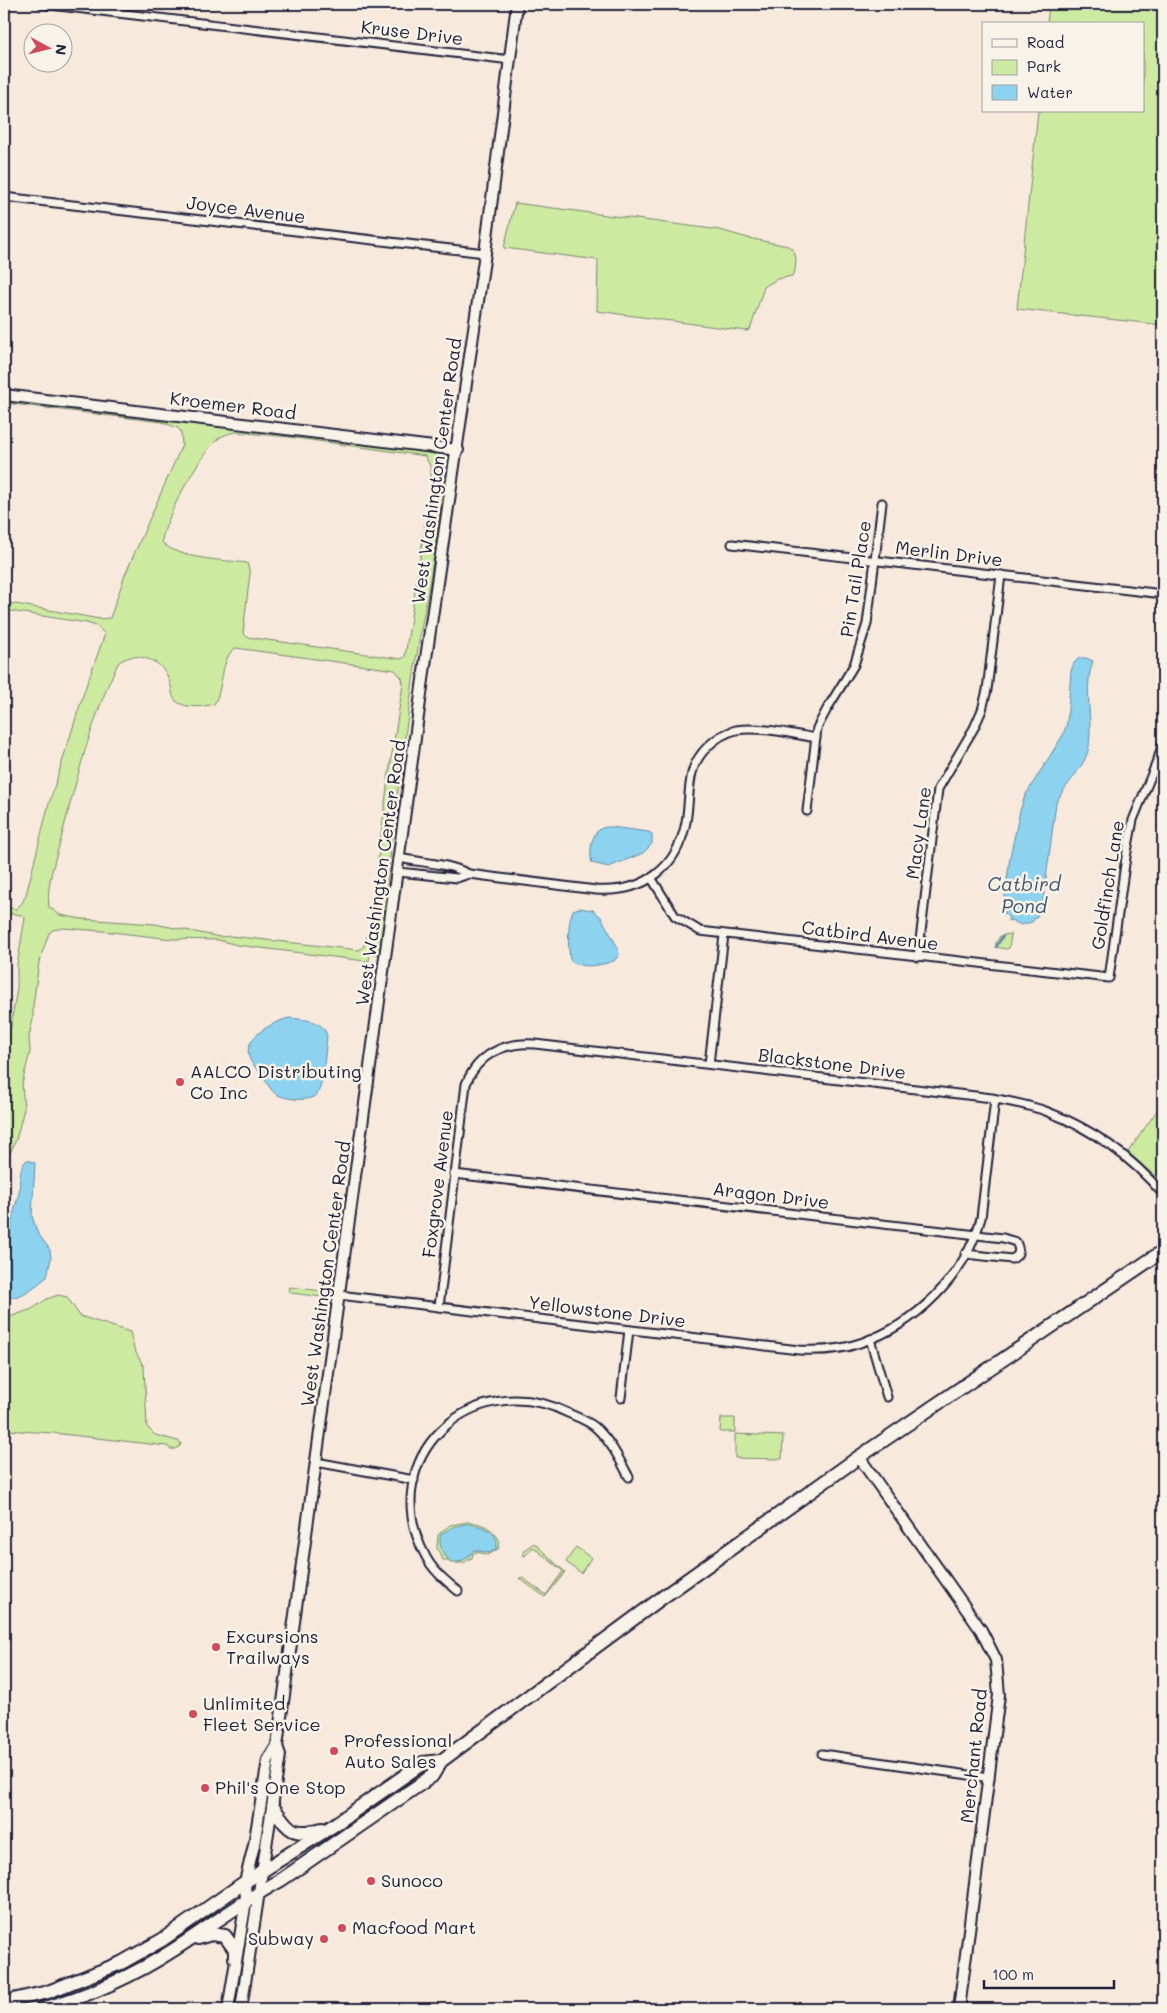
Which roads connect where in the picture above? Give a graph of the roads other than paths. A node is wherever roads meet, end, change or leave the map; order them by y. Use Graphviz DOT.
graph roads {
  1 [pos="42,4"];
  2 [pos="517,4"];
  3 [pos="511,60"];
  4 [pos="4,197"];
  5 [pos="485,253"];
  6 [pos="4,395"];
  7 [pos="458,450"];
  8 [pos="882,503"];
  9 [pos="732,544"];
  10 [pos="875,560"];
  11 [pos="1002,575"];
  12 [pos="1163,594"];
  13 [pos="816,738"];
  14 [pos="1163,742"];
  15 [pos="807,811"];
  16 [pos="399,858"];
  17 [pos="398,872"];
  18 [pos="470,874"];
  19 [pos="652,879"];
  20 [pos="724,935"];
  21 [pos="918,957"];
  22 [pos="1109,978"];
  23 [pos="709,1064"];
  24 [pos="476,1067"];
  25 [pos="995,1099"];
  26 [pos="454,1174"];
  27 [pos="1163,1194"];
  28 [pos="975,1235"];
  29 [pos="1163,1250"];
  30 [pos="965,1254"];
  31 [pos="339,1295"];
  32 [pos="438,1307"];
  33 [pos="629,1330"];
  34 [pos="870,1339"];
  35 [pos="887,1397"];
  36 [pos="621,1398"];
  37 [pos="860,1457"];
  38 [pos="316,1462"];
  39 [pos="630,1477"];
  40 [pos="414,1480"];
  41 [pos="458,1591"];
  42 [pos="277,1746"];
  43 [pos="822,1754"];
  44 [pos="441,1761"];
  45 [pos="990,1778"];
  46 [pos="273,1807"];
  47 [pos="332,1827"];
  48 [pos="262,1870"];
  49 [pos="245,1882"];
  50 [pos="259,1891"];
  51 [pos="246,1900"];
  52 [pos="186,1942"];
  53 [pos="236,1958"];
  54 [pos="4,2002"];
  55 [pos="42,2009"];
  56 [pos="228,2009"];
  57 [pos="241,2009"];
  58 [pos="959,2009"];
  1 -- 3 [label="street, Kruse Drive"];
  2 -- 3 [label="main road, West Washington Center Road"];
  3 -- 5 [label="main road, West Washington Center Road"];
  4 -- 5 [label="street, Joyce Avenue"];
  5 -- 7 [label="main road, West Washington Center Road"];
  6 -- 7 [label="main road, Kroemer Road"];
  7 -- 16 [label="main road, West Washington Center Road"];
  8 -- 10 [label="street, Pin Tail Place"];
  9 -- 10 [label="street, Merlin Drive"];
  10 -- 11 [label="street, Merlin Drive"];
  10 -- 13 [label="street, Pin Tail Place"];
  11 -- 12 [label="street, Merlin Drive"];
  11 -- 21 [label="street, Macy Lane"];
  13 -- 15 [label="street, Pin Tail Place"];
  13 -- 19 [label="street"];
  14 -- 22 [label="street, Goldfinch Lane"];
  16 -- 17 [label="main road, West Washington Center Road"];
  16 -- 18 [label="street"];
  17 -- 18 [label="street"];
  17 -- 31 [label="main road, West Washington Center Road"];
  18 -- 19 [label="street"];
  19 -- 20 [label="street, Catbird Avenue"];
  20 -- 21 [label="street, Catbird Avenue"];
  20 -- 23 [label="street"];
  21 -- 22 [label="street, Catbird Avenue"];
  23 -- 24 [label="street, Blackstone Drive"];
  23 -- 25 [label="street, Blackstone Drive"];
  24 -- 26 [label="street, Foxgrove Avenue"];
  25 -- 27 [label="street, Blackstone Drive"];
  25 -- 28 [label="street, Yellowstone Drive"];
  26 -- 28 [label="street, Aragon Drive"];
  26 -- 32 [label="street, Foxgrove Avenue"];
  28 -- 30 [label="street, Yellowstone Drive"];
  28 -- 30 [label="street, Aragon Drive"];
  29 -- 37 [label="highway"];
  30 -- 34 [label="street, Yellowstone Drive"];
  31 -- 32 [label="street, Yellowstone Drive"];
  31 -- 38 [label="main road, West Washington Center Road"];
  32 -- 33 [label="street, Yellowstone Drive"];
  33 -- 34 [label="street, Yellowstone Drive"];
  33 -- 36 [label="street"];
  34 -- 35 [label="street"];
  37 -- 44 [label="highway"];
  37 -- 45 [label="main road, Merchant Road"];
  38 -- 40 [label="street"];
  38 -- 42 [label="main road, West Washington Center Road"];
  39 -- 40 [label="street"];
  40 -- 41 [label="street"];
  42 -- 46 [label="main road, West Washington Center Road"];
  42 -- 49 [label="main road, West Washington Center Road"];
  43 -- 45 [label="street"];
  44 -- 47 [label="highway"];
  44 -- 50 [label="highway"];
  45 -- 58 [label="main road, Merchant Road"];
  46 -- 47 [label="highway"];
  46 -- 48 [label="main road, West Washington Center Road"];
  47 -- 48 [label="highway"];
  48 -- 49 [label="highway"];
  48 -- 50 [label="main road, West Washington Center Road"];
  49 -- 51 [label="main road, West Washington Center Road"];
  49 -- 54 [label="highway"];
  50 -- 51 [label="highway"];
  50 -- 57 [label="main road, West Washington Center Road"];
  51 -- 52 [label="highway"];
  51 -- 53 [label="main road, West Washington Center Road"];
  52 -- 53 [label="highway"];
  52 -- 55 [label="highway"];
  53 -- 56 [label="main road, West Washington Center Road"];
}
